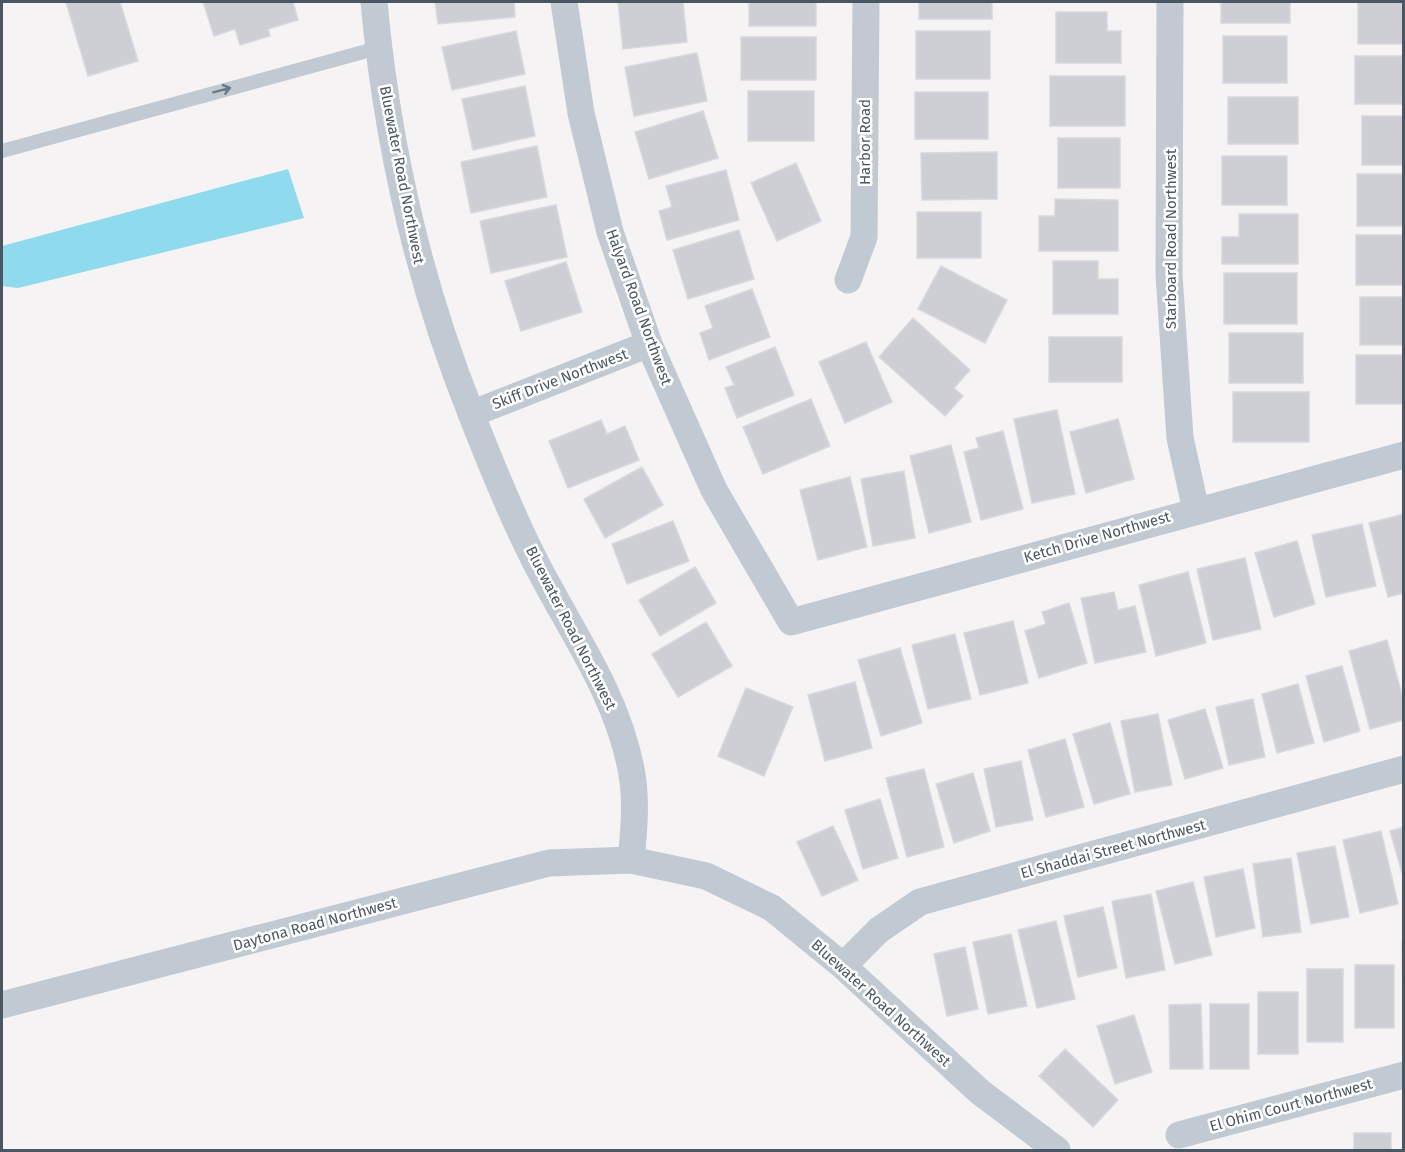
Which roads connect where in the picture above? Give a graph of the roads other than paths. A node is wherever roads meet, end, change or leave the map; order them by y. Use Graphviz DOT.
graph roads {
  1 [pos="374,2"];
  2 [pos="564,2"];
  3 [pos="866,2"];
  4 [pos="1170,2"];
  5 [pos="378,48"];
  6 [pos="2,151"];
  7 [pos="848,280"];
  8 [pos="649,344"];
  9 [pos="471,414"];
  10 [pos="1404,455"];
  11 [pos="1196,510"];
  12 [pos="791,622"];
  13 [pos="1404,769"];
  14 [pos="631,860"];
  15 [pos="843,966"];
  16 [pos="2,1005"];
  17 [pos="1404,1075"];
  18 [pos="1179,1135"];
  19 [pos="1057,1150"];
  1 -- 5 [label="street, Bluewater Road Northwest"];
  2 -- 8 [label="street, Halyard Road Northwest"];
  3 -- 7 [label="street, Harbor Road"];
  4 -- 11 [label="street, Starboard Road Northwest"];
  6 -- 5 [label="lane, one-way"];
  5 -- 9 [label="street, Bluewater Road Northwest"];
  8 -- 9 [label="street, Skiff Drive Northwest"];
  8 -- 12 [label="street, Halyard Road Northwest"];
  9 -- 14 [label="street, Bluewater Road Northwest"];
  10 -- 11 [label="street, Ketch Drive Northwest"];
  11 -- 12 [label="street, Ketch Drive Northwest"];
  13 -- 15 [label="street, El Shaddai Street Northwest"];
  14 -- 15 [label="street, Bluewater Road Northwest"];
  14 -- 16 [label="street, Daytona Road Northwest"];
  15 -- 19 [label="street, Bluewater Road Northwest"];
  17 -- 18 [label="street, El Ohim Court Northwest"];
}
